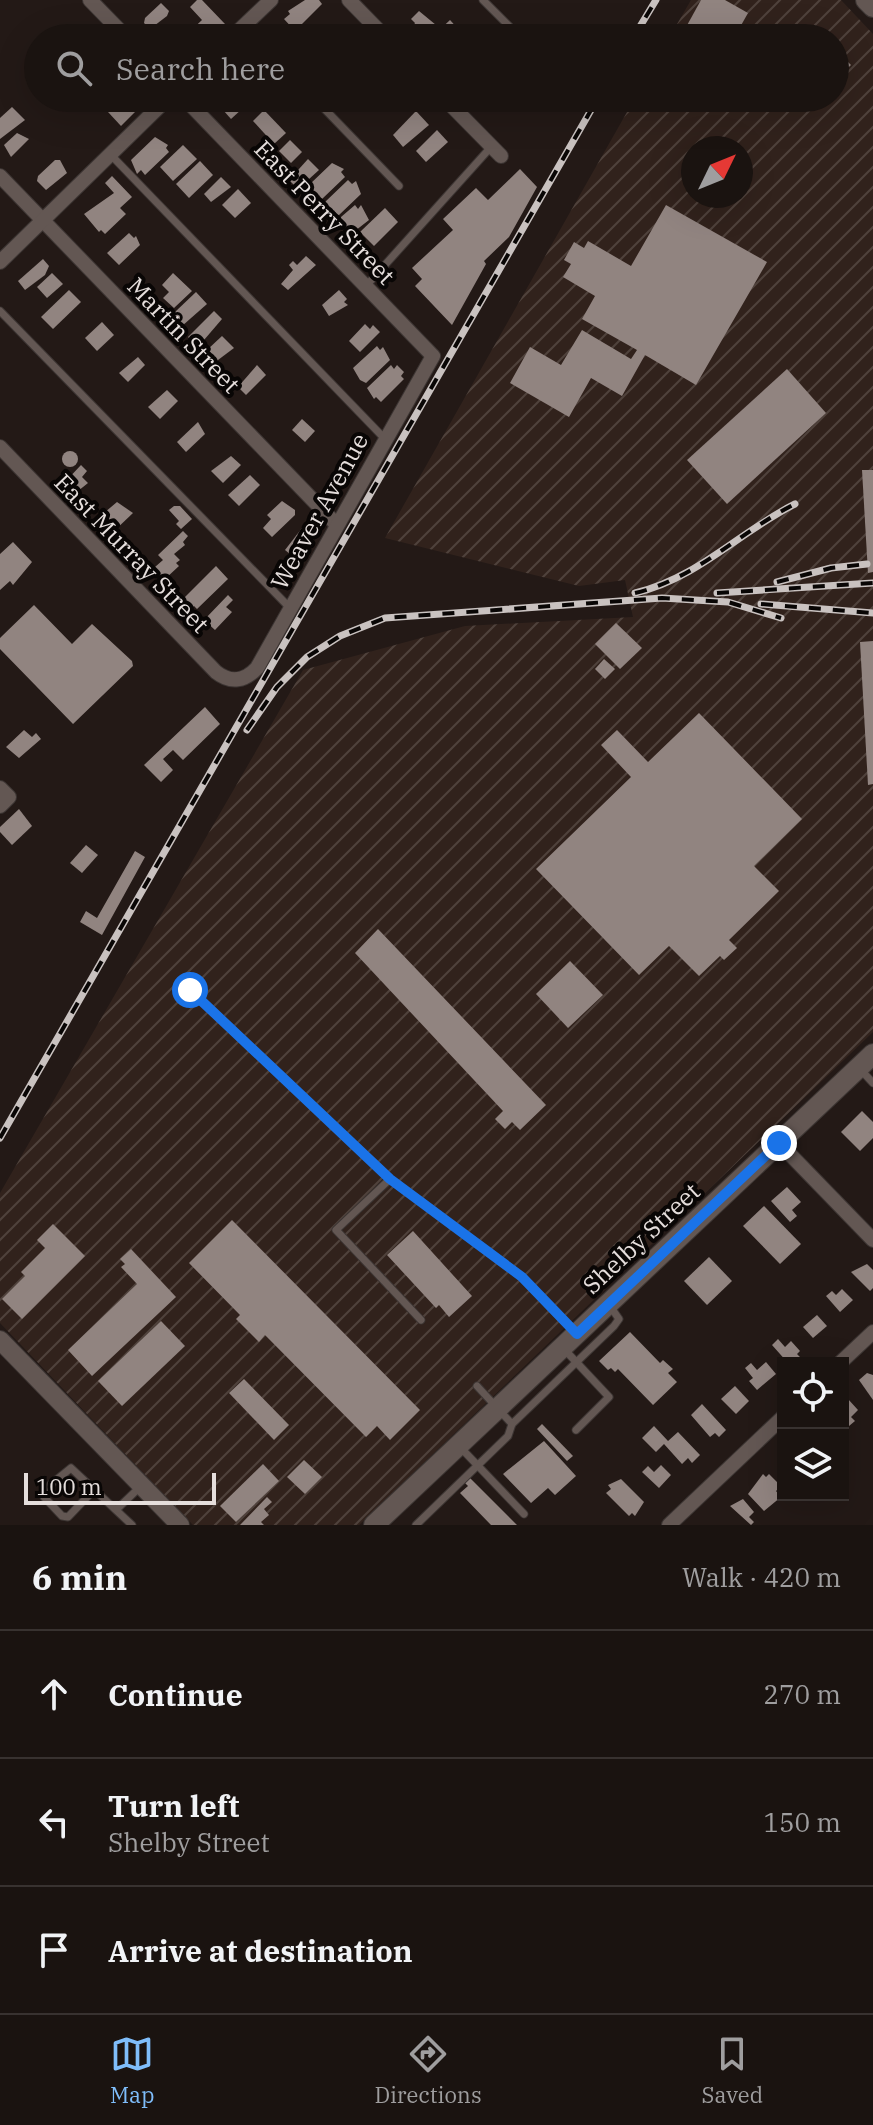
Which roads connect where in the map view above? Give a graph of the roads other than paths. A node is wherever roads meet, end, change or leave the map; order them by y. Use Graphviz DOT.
graph roads {
  1 [pos="90,0"];
  2 [pos="271,0"];
  3 [pos="349,0"];
  4 [pos="483,0"];
  5 [pos="866,0"];
  6 [pos="873,7"];
  7 [pos="113,24"];
  8 [pos="246,24"];
  9 [pos="372,24"];
  10 [pos="507,24"];
  11 [pos="154,112"];
  12 [pos="198,112"];
  13 [pos="328,112"];
  14 [pos="457,112"];
  15 [pos="496,152"];
  16 [pos="110,154"];
  17 [pos="0,176"];
  18 [pos="399,186"];
  19 [pos="42,220"];
  20 [pos="0,262"];
  21 [pos="366,286"];
  22 [pos="0,311"];
  23 [pos="433,356"];
  24 [pos="385,439"];
  25 [pos="0,447"];
  26 [pos="336,524"];
  27 [pos="290,608"];
  28 [pos="238,680"];
  29 [pos="190,990"];
  30 [pos="866,1060"];
  31 [pos="873,1083"];
  32 [pos="779,1143"];
  33 [pos="390,1179"];
  34 [pos="873,1240"];
  35 [pos="421,1320"];
  36 [pos="873,1332"];
  37 [pos="0,1340"];
  38 [pos="572,1348"];
  39 [pos="846,1357"];
  40 [pos="477,1386"];
  41 [pos="505,1416"];
  42 [pos="777,1423"];
  43 [pos="576,1430"];
  44 [pos="459,1445"];
  45 [pos="478,1465"];
  46 [pos="142,1485"];
  47 [pos="93,1491"];
  48 [pos="117,1509"];
  49 [pos="524,1514"];
  50 [pos="385,1519"];
  51 [pos="132,1525"];
  52 [pos="180,1525"];
  53 [pos="416,1525"];
  54 [pos="669,1525"];
  1 -- 7 [label="street"];
  2 -- 8 [label="street"];
  3 -- 9 [label="street"];
  4 -- 10 [label="lane"];
  5 -- 6 [label="main road"];
  11 -- 16 [label="street"];
  12 -- 21 [label="street, East Perry Street"];
  13 -- 18 [label="lane"];
  14 -- 15 [label="street"];
  15 -- 21 [label="lane"];
  16 -- 19 [label="street"];
  16 -- 24 [label="lane"];
  17 -- 19 [label="street, Martin Street"];
  19 -- 20 [label="street"];
  19 -- 26 [label="street, Martin Street"];
  21 -- 23 [label="street, East Perry Street"];
  22 -- 27 [label="lane"];
  23 -- 24 [label="street, Weaver Avenue"];
  24 -- 26 [label="street, Weaver Avenue"];
  25 -- 28 [label="street, East Murray Street"];
  26 -- 27 [label="street, Weaver Avenue"];
  27 -- 28 [label="street, Weaver Avenue"];
  29 -- 33 [label="lane"];
  30 -- 31 [label="lane"];
  30 -- 32 [label="main road, Shelby Street"];
  32 -- 34 [label="street"];
  32 -- 38 [label="main road, Shelby Street"];
  33 -- 35 [label="lane"];
  33 -- 38 [label="lane"];
  36 -- 39 [label="street"];
  37 -- 46 [label="street"];
  38 -- 41 [label="main road, Shelby Street"];
  38 -- 43 [label="lane"];
  40 -- 41 [label="lane"];
  41 -- 44 [label="main road, Shelby Street"];
  41 -- 45 [label="lane"];
  42 -- 54 [label="street"];
  44 -- 45 [label="lane"];
  44 -- 50 [label="main road, Shelby Street"];
  45 -- 49 [label="lane"];
  45 -- 53 [label="lane"];
  46 -- 48 [label="lane"];
  46 -- 52 [label="street"];
  47 -- 47 [label="lane"];
  47 -- 48 [label="lane"];
  48 -- 51 [label="lane"];
}
